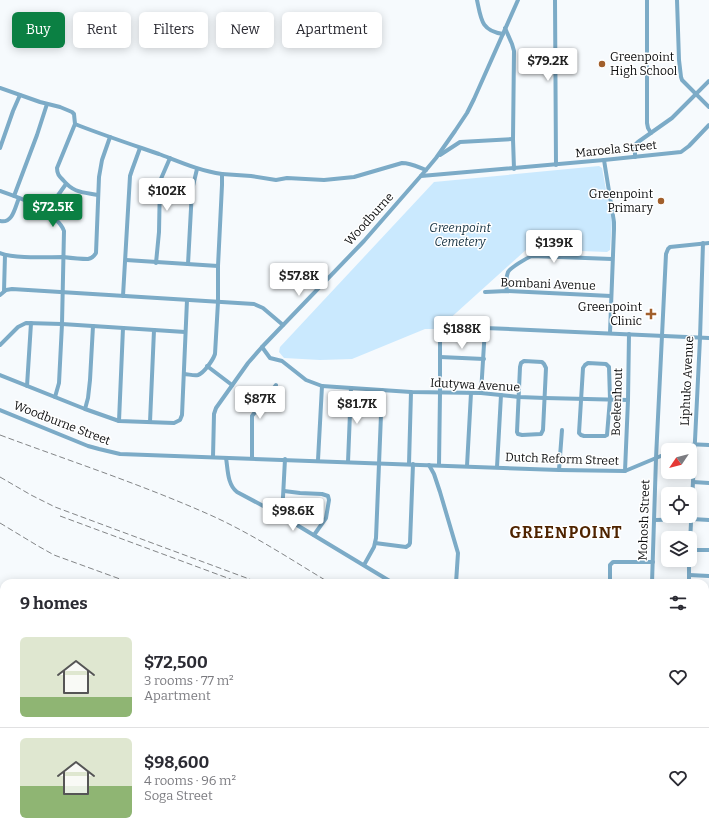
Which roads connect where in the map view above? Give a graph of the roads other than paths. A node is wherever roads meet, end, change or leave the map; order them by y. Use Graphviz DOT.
graph roads {
  1 [pos="477,0"];
  2 [pos="518,0"];
  3 [pos="555,0"];
  4 [pos="647,0"];
  5 [pos="677,0"];
  6 [pos="505,28"];
  7 [pos="503,34"];
  8 [pos="709,81"];
  9 [pos="0,88"];
  10 [pos="696,94"];
  11 [pos="20,95"];
  12 [pos="47,104"];
  13 [pos="709,107"];
  14 [pos="75,124"];
  15 [pos="709,125"];
  16 [pos="651,133"];
  17 [pos="110,138"];
  18 [pos="513,139"];
  19 [pos="0,148"];
  20 [pos="140,148"];
  21 [pos="635,157"];
  22 [pos="170,158"];
  23 [pos="436,158"];
  24 [pos="604,160"];
  25 [pos="556,165"];
  26 [pos="197,169"];
  27 [pos="514,169"];
  28 [pos="426,170"];
  29 [pos="222,174"];
  30 [pos="420,176"];
  31 [pos="66,184"];
  32 [pos="0,191"];
  33 [pos="98,195"];
  34 [pos="17,197"];
  35 [pos="46,212"];
  36 [pos="0,221"];
  37 [pos="703,243"];
  38 [pos="709,243"];
  39 [pos="0,253"];
  40 [pos="5,255"];
  41 [pos="63,257"];
  42 [pos="612,259"];
  43 [pos="126,260"];
  44 [pos="156,263"];
  45 [pos="188,264"];
  46 [pos="218,266"];
  47 [pos="507,291"];
  48 [pos="63,292"];
  49 [pos="485,292"];
  50 [pos="2,293"];
  51 [pos="123,296"];
  52 [pos="611,296"];
  53 [pos="187,300"];
  54 [pos="218,302"];
  55 [pos="31,323"];
  56 [pos="62,324"];
  57 [pos="283,325"];
  58 [pos="93,326"];
  59 [pos="123,328"];
  60 [pos="485,328"];
  61 [pos="154,330"];
  62 [pos="185,332"];
  63 [pos="610,333"];
  64 [pos="629,334"];
  65 [pos="662,336"];
  66 [pos="700,338"];
  67 [pos="709,338"];
  68 [pos="1,343"];
  69 [pos="262,347"];
  70 [pos="440,357"];
  71 [pos="484,359"];
  72 [pos="207,366"];
  73 [pos="184,374"];
  74 [pos="0,375"];
  75 [pos="232,385"];
  76 [pos="276,385"];
  77 [pos="27,386"];
  78 [pos="322,386"];
  79 [pos="351,388"];
  80 [pos="382,390"];
  81 [pos="411,392"];
  82 [pos="440,393"];
  83 [pos="471,393"];
  84 [pos="481,393"];
  85 [pos="501,395"];
  86 [pos="55,397"];
  87 [pos="519,397"];
  88 [pos="545,398"];
  89 [pos="581,399"];
  90 [pos="610,399"];
  91 [pos="628,400"];
  92 [pos="85,409"];
  93 [pos="0,410"];
  94 [pos="119,421"];
  95 [pos="150,422"];
  96 [pos="562,430"];
  97 [pos="694,443"];
  98 [pos="697,444"];
  99 [pos="709,445"];
  100 [pos="661,456"];
  101 [pos="212,457"];
  102 [pos="226,458"];
  103 [pos="252,458"];
  104 [pos="656,458"];
  105 [pos="285,459"];
  106 [pos="318,460"];
  107 [pos="348,462"];
  108 [pos="378,463"];
  109 [pos="411,464"];
  110 [pos="429,465"];
  111 [pos="439,465"];
  112 [pos="467,466"];
  113 [pos="497,467"];
  114 [pos="559,470"];
  115 [pos="625,471"];
  116 [pos="693,479"];
  117 [pos="693,482"];
  118 [pos="709,483"];
  119 [pos="693,487"];
  120 [pos="284,491"];
  121 [pos="282,516"];
  122 [pos="697,519"];
  123 [pos="655,520"];
  124 [pos="661,520"];
  125 [pos="709,520"];
  126 [pos="314,535"];
  127 [pos="375,543"];
  128 [pos="697,550"];
  129 [pos="709,550"];
  130 [pos="653,562"];
  131 [pos="364,565"];
  132 [pos="689,567"];
  133 [pos="689,575"];
  134 [pos="709,576"];
  135 [pos="387,579"];
  136 [pos="457,579"];
  137 [pos="610,579"];
  138 [pos="652,579"];
  139 [pos="689,579"];
  1 -- 7 [label="street"];
  2 -- 6 [label="street, Woodburne"];
  3 -- 25 [label="street"];
  4 -- 16 [label="street"];
  5 -- 10 [label="street"];
  6 -- 7 [label="street, Woodburne"];
  6 -- 18 [label="street"];
  7 -- 23 [label="street, Woodburne"];
  8 -- 10 [label="street"];
  9 -- 11 [label="street"];
  10 -- 13 [label="street"];
  10 -- 16 [label="street"];
  11 -- 12 [label="street"];
  11 -- 19 [label="street"];
  12 -- 14 [label="street"];
  12 -- 34 [label="street"];
  14 -- 17 [label="street"];
  14 -- 31 [label="street"];
  15 -- 21 [label="street, Maroela Street"];
  16 -- 21 [label="street"];
  17 -- 20 [label="street"];
  17 -- 33 [label="street"];
  18 -- 23 [label="street"];
  18 -- 27 [label="street"];
  20 -- 22 [label="street"];
  20 -- 43 [label="street"];
  21 -- 24 [label="street, Maroela Street"];
  22 -- 26 [label="street"];
  22 -- 44 [label="street"];
  23 -- 28 [label="street, Woodburne"];
  24 -- 25 [label="street, Maroela Street"];
  24 -- 42 [label="street"];
  25 -- 27 [label="street, Maroela Street"];
  26 -- 29 [label="street"];
  26 -- 45 [label="street"];
  27 -- 30 [label="street, Maroela Street"];
  28 -- 29 [label="street"];
  28 -- 30 [label="street, Woodburne"];
  29 -- 46 [label="street"];
  30 -- 57 [label="street, Woodburne"];
  31 -- 33 [label="street"];
  31 -- 35 [label="street"];
  32 -- 34 [label="street"];
  33 -- 41 [label="street"];
  34 -- 35 [label="street"];
  34 -- 36 [label="street"];
  35 -- 41 [label="street"];
  37 -- 38 [label="street"];
  37 -- 65 [label="street"];
  37 -- 66 [label="street, Liphuko Avenue"];
  39 -- 40 [label="street"];
  40 -- 41 [label="street"];
  40 -- 50 [label="street"];
  41 -- 48 [label="street"];
  42 -- 47 [label="street"];
  42 -- 52 [label="street"];
  43 -- 44 [label="street"];
  43 -- 51 [label="street"];
  44 -- 45 [label="street"];
  45 -- 46 [label="street"];
  46 -- 54 [label="street"];
  47 -- 49 [label="street, Bombani Avenue"];
  47 -- 52 [label="street, Bombani Avenue"];
  48 -- 50 [label="street"];
  48 -- 51 [label="street"];
  48 -- 56 [label="street"];
  51 -- 53 [label="street"];
  52 -- 63 [label="street"];
  53 -- 54 [label="street"];
  53 -- 62 [label="street"];
  54 -- 57 [label="street"];
  54 -- 72 [label="street"];
  55 -- 56 [label="street"];
  55 -- 68 [label="street"];
  55 -- 77 [label="street"];
  56 -- 58 [label="street"];
  56 -- 86 [label="street"];
  57 -- 69 [label="street, Woodburne"];
  58 -- 59 [label="street"];
  58 -- 92 [label="street"];
  59 -- 61 [label="street"];
  59 -- 94 [label="street"];
  60 -- 63 [label="street"];
  60 -- 70 [label="street"];
  60 -- 71 [label="street"];
  61 -- 62 [label="street"];
  61 -- 95 [label="street"];
  62 -- 73 [label="street"];
  63 -- 64 [label="street"];
  64 -- 65 [label="street"];
  64 -- 91 [label="street, Boekenhout"];
  65 -- 66 [label="street"];
  65 -- 104 [label="street"];
  66 -- 67 [label="street"];
  66 -- 97 [label="street, Liphuko Avenue"];
  69 -- 75 [label="street, Woodburne"];
  69 -- 78 [label="street, Idutywa Avenue"];
  70 -- 71 [label="street"];
  70 -- 82 [label="street"];
  71 -- 84 [label="street"];
  72 -- 73 [label="street"];
  72 -- 75 [label="street"];
  73 -- 95 [label="street"];
  74 -- 77 [label="street"];
  75 -- 101 [label="street, Woodburne"];
  76 -- 103 [label="street"];
  77 -- 86 [label="street"];
  78 -- 79 [label="street, Idutywa Avenue"];
  78 -- 106 [label="street"];
  79 -- 80 [label="street, Idutywa Avenue"];
  79 -- 107 [label="street"];
  80 -- 81 [label="street, Idutywa Avenue"];
  80 -- 108 [label="street"];
  81 -- 82 [label="street, Idutywa Avenue"];
  81 -- 109 [label="street"];
  82 -- 83 [label="street, Idutywa Avenue"];
  82 -- 111 [label="street"];
  83 -- 84 [label="street, Idutywa Avenue"];
  83 -- 112 [label="street"];
  84 -- 85 [label="street, Idutywa Avenue"];
  85 -- 87 [label="street, Idutywa Avenue"];
  85 -- 113 [label="street"];
  86 -- 92 [label="street"];
  87 -- 88 [label="street, Idutywa Avenue"];
  87 -- 88 [label="street"];
  87 -- 88 [label="street"];
  88 -- 89 [label="street, Idutywa Avenue"];
  89 -- 90 [label="street, Idutywa Avenue"];
  89 -- 90 [label="street"];
  89 -- 90 [label="street"];
  90 -- 91 [label="street, Idutywa Avenue"];
  91 -- 115 [label="street, Boekenhout"];
  92 -- 94 [label="street"];
  93 -- 101 [label="street, Woodburne Street"];
  94 -- 95 [label="street"];
  96 -- 114 [label="street"];
  98 -- 99 [label="street"];
  100 -- 104 [label="street, Dutch Reform Street"];
  101 -- 102 [label="street, Dutch Reform Street"];
  102 -- 103 [label="street, Dutch Reform Street"];
  102 -- 121 [label="street"];
  103 -- 105 [label="street, Dutch Reform Street"];
  104 -- 115 [label="street, Dutch Reform Street"];
  104 -- 123 [label="street, Mohosh Street"];
  105 -- 106 [label="street, Dutch Reform Street"];
  105 -- 120 [label="street"];
  106 -- 107 [label="street, Dutch Reform Street"];
  107 -- 108 [label="street, Dutch Reform Street"];
  108 -- 109 [label="street, Dutch Reform Street"];
  108 -- 127 [label="street"];
  109 -- 110 [label="street, Dutch Reform Street"];
  109 -- 127 [label="street"];
  110 -- 111 [label="street, Dutch Reform Street"];
  110 -- 136 [label="street"];
  111 -- 112 [label="street, Dutch Reform Street"];
  112 -- 113 [label="street, Dutch Reform Street"];
  113 -- 114 [label="street, Dutch Reform Street"];
  114 -- 115 [label="street, Dutch Reform Street"];
  116 -- 117 [label="street, Liphuko Avenue"];
  117 -- 118 [label="street"];
  117 -- 119 [label="street, Liphuko Avenue"];
  120 -- 121 [label="street"];
  120 -- 126 [label="street"];
  121 -- 126 [label="street"];
  122 -- 125 [label="street"];
  123 -- 124 [label="street"];
  123 -- 130 [label="street, Mohosh Street"];
  126 -- 131 [label="street"];
  127 -- 131 [label="street"];
  128 -- 129 [label="street"];
  130 -- 137 [label="street"];
  130 -- 138 [label="street, Mohosh Street"];
  131 -- 135 [label="street"];
  132 -- 133 [label="street"];
  133 -- 134 [label="street"];
  133 -- 139 [label="street"];
}
